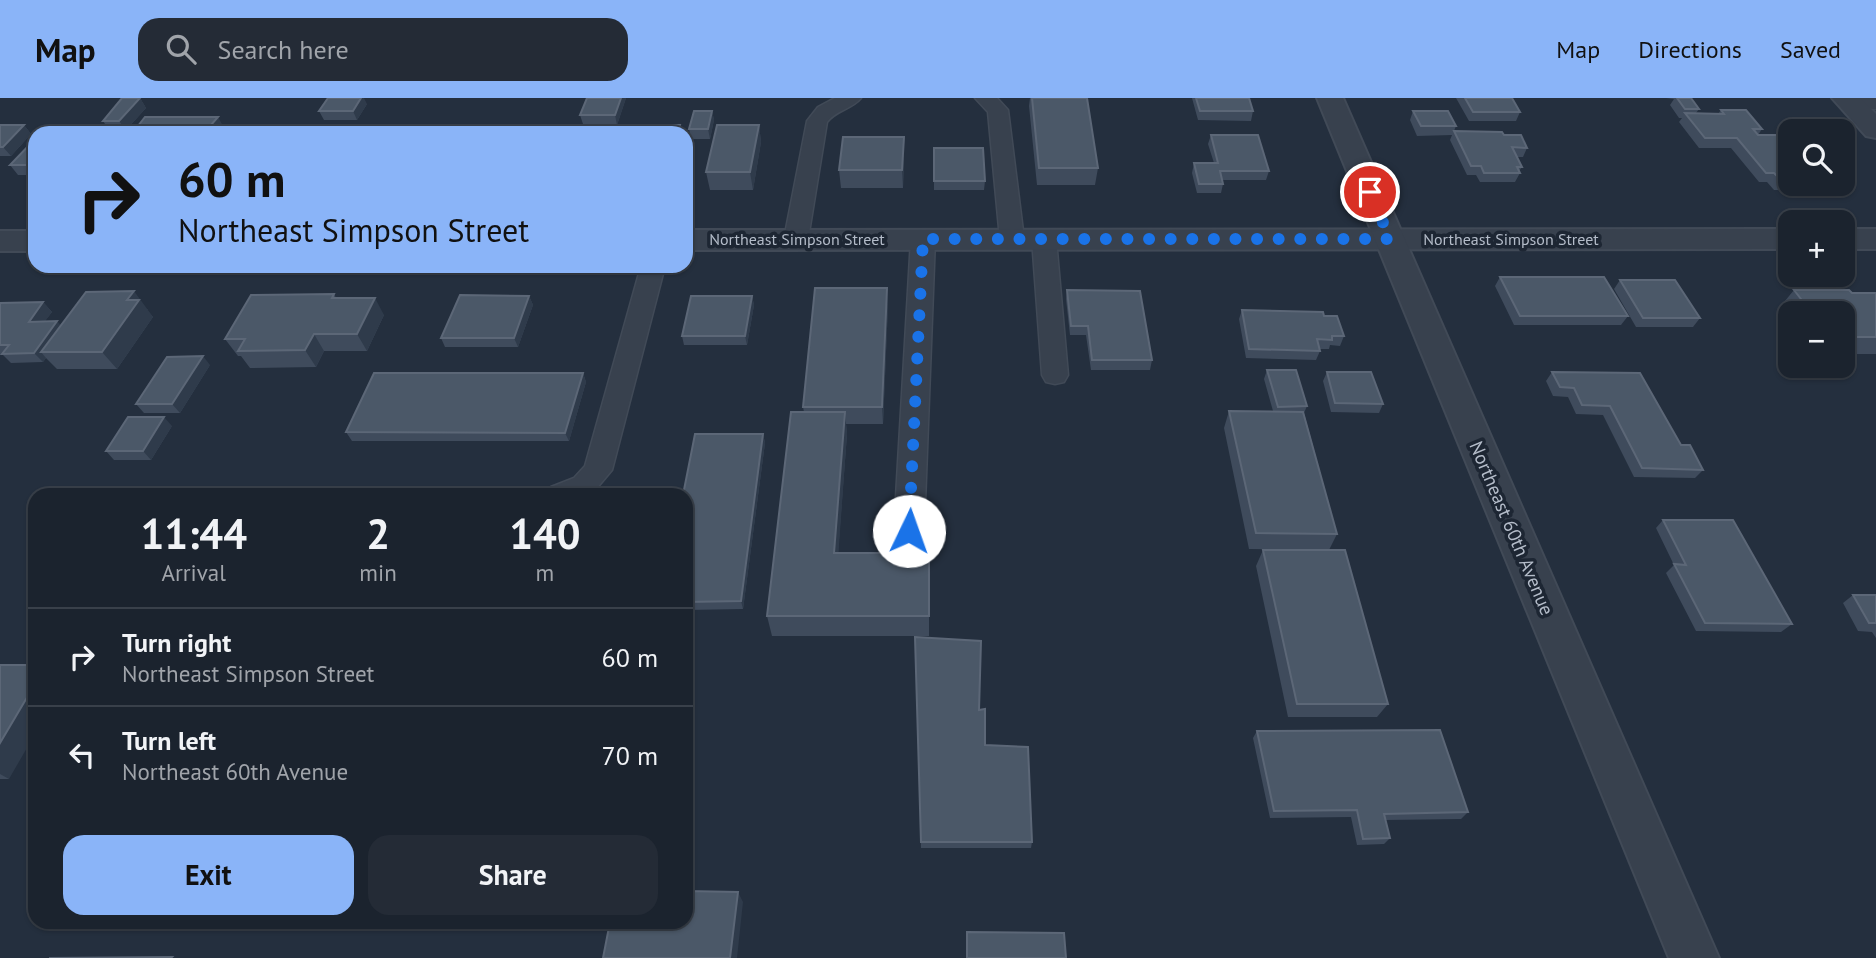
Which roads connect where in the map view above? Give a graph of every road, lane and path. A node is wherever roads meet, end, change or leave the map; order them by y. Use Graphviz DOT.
graph roads {
  1 [pos="851,98"];
  2 [pos="985,98"];
  3 [pos="1331,98"];
  4 [pos="1857,101"];
  5 [pos="1876,130"];
  6 [pos="796,239"];
  7 [pos="923,239"];
  8 [pos="1012,239"];
  9 [pos="1044,239"];
  10 [pos="1390,239"];
  11 [pos="1778,239"];
  12 [pos="1855,239"];
  13 [pos="1876,239"];
  14 [pos="693,240"];
  15 [pos="0,241"];
  16 [pos="28,241"];
  17 [pos="651,273"];
  18 [pos="1055,375"];
  19 [pos="579,488"];
  20 [pos="909,531"];
  21 [pos="1694,958"];
  1 -- 6 [label="lane"];
  2 -- 8 [label="lane"];
  3 -- 10 [label="street, Northeast 60th Avenue"];
  4 -- 5 [label="street"];
  6 -- 7 [label="street, Northeast Simpson Street"];
  6 -- 14 [label="street, Northeast Simpson Street"];
  7 -- 8 [label="street, Northeast Simpson Street"];
  7 -- 20 [label="lane"];
  8 -- 9 [label="street, Northeast Simpson Street"];
  9 -- 10 [label="street, Northeast Simpson Street"];
  9 -- 18 [label="lane"];
  10 -- 11 [label="street, Northeast Simpson Street"];
  10 -- 21 [label="street, Northeast 60th Avenue"];
  12 -- 13 [label="street"];
  15 -- 16 [label="street"];
  17 -- 19 [label="lane"];
}
